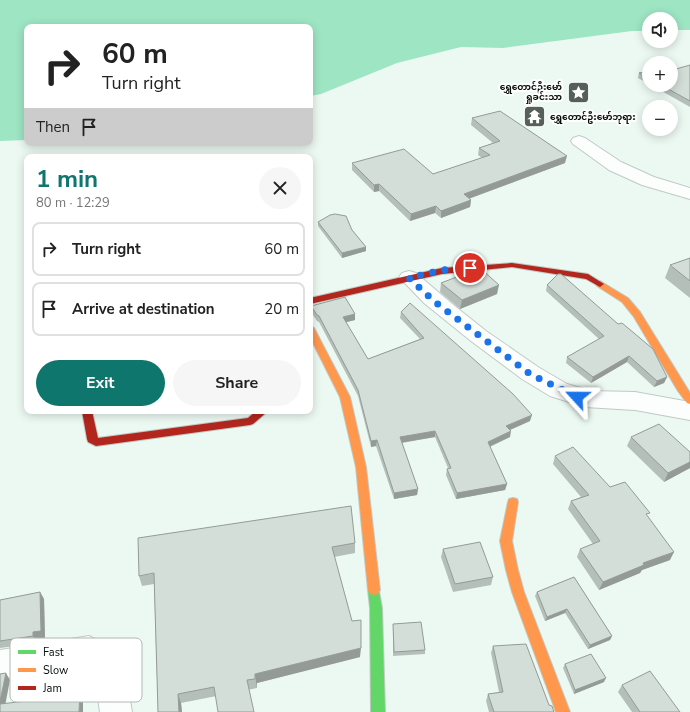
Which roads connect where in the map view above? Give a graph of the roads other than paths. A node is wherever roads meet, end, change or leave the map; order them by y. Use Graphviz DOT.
graph roads {
  1 [pos="579,141"];
  2 [pos="690,194"];
  3 [pos="409,278"];
  4 [pos="313,300"];
  5 [pos="313,334"];
  6 [pos="690,400"];
  7 [pos="690,411"];
  8 [pos="88,414"];
  9 [pos="259,414"];
  10 [pos="513,502"];
  11 [pos="10,663"];
  12 [pos="0,665"];
  13 [pos="115,702"];
  14 [pos="116,712"];
  15 [pos="378,712"];
  16 [pos="563,712"];
  1 -- 2 [label="street"];
  3 -- 4 [label="street"];
  3 -- 6 [label="street"];
  3 -- 7 [label="street"];
  5 -- 15 [label="street"];
  8 -- 9 [label="street"];
  10 -- 16 [label="street"];
  11 -- 12 [label="street"];
  13 -- 14 [label="street"];
}
